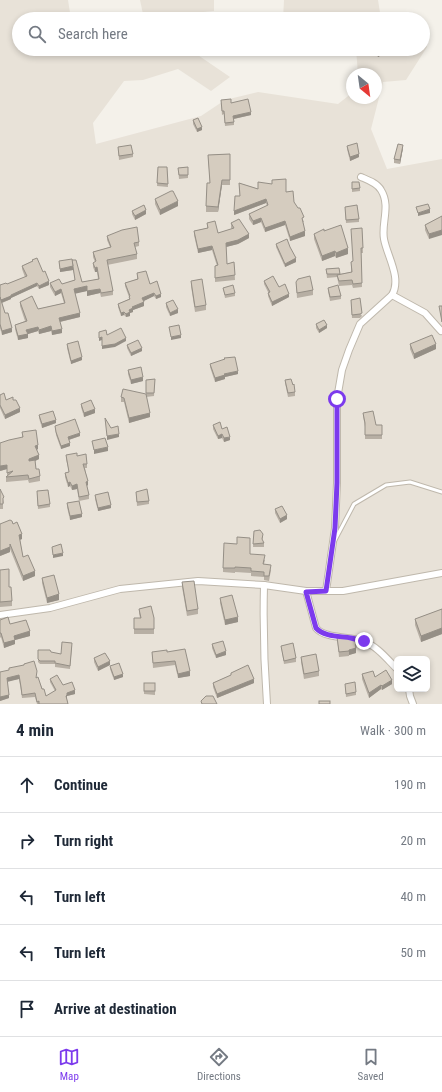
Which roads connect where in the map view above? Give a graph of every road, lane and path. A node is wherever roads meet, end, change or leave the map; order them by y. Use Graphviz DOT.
graph roads {
  1 [pos="361,177"];
  2 [pos="392,295"];
  3 [pos="441,331"];
  4 [pos="442,492"];
  5 [pos="332,545"];
  6 [pos="442,573"];
  7 [pos="264,585"];
  8 [pos="326,591"];
  9 [pos="306,592"];
  10 [pos="0,615"];
  11 [pos="394,666"];
  12 [pos="409,692"];
  13 [pos="267,704"];
  14 [pos="413,704"];
  1 -- 2 [label="street"];
  2 -- 3 [label="street"];
  2 -- 5 [label="street"];
  4 -- 5 [label="lane"];
  5 -- 8 [label="street"];
  6 -- 8 [label="street"];
  7 -- 9 [label="street"];
  7 -- 10 [label="street"];
  7 -- 13 [label="street"];
  8 -- 9 [label="street"];
  9 -- 11 [label="street"];
  12 -- 14 [label="street"];
}
